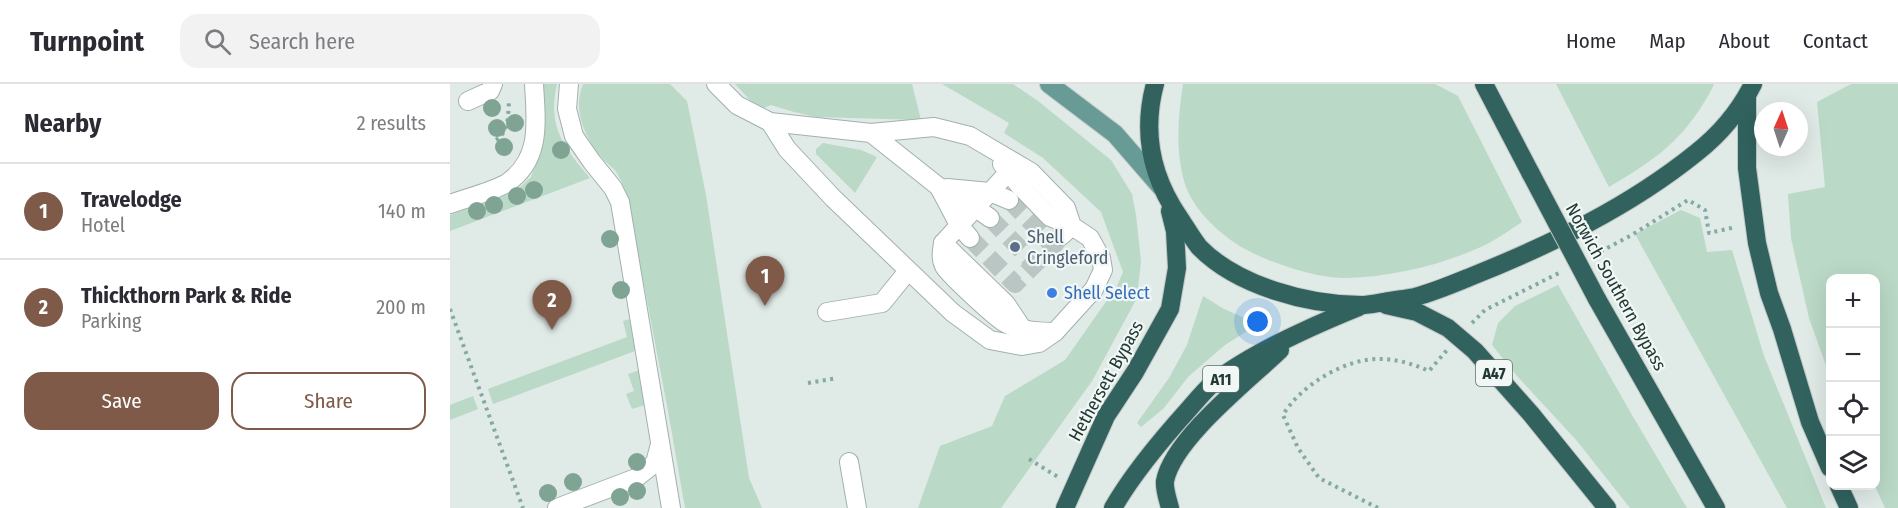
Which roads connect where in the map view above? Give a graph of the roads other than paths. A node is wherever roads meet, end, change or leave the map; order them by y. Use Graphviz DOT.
graph roads {
  1 [pos="493,84"];
  2 [pos="534,84"];
  3 [pos="569,84"];
  4 [pos="716,84"];
  5 [pos="1049,84"];
  6 [pos="1155,84"];
  7 [pos="1484,84"];
  8 [pos="1750,90"];
  9 [pos="468,101"];
  10 [pos="770,122"];
  11 [pos="871,133"];
  12 [pos="1012,168"];
  13 [pos="939,187"];
  14 [pos="990,192"];
  15 [pos="1164,194"];
  16 [pos="1009,200"];
  17 [pos="450,204"];
  18 [pos="983,213"];
  19 [pos="965,231"];
  20 [pos="908,271"];
  21 [pos="1369,304"];
  22 [pos="827,312"];
  23 [pos="1055,333"];
  24 [pos="1295,336"];
  25 [pos="660,442"];
  26 [pos="1826,459"];
  27 [pos="849,462"];
  28 [pos="1841,490"];
  29 [pos="557,508"];
  30 [pos="671,508"];
  31 [pos="857,508"];
  32 [pos="1065,508"];
  33 [pos="1113,508"];
  34 [pos="1170,508"];
  35 [pos="1607,508"];
  36 [pos="1716,508"];
  37 [pos="1849,508"];
  1 -- 9 [label="lane"];
  2 -- 17 [label="lane"];
  3 -- 25 [label="lane"];
  4 -- 10 [label="lane"];
  5 -- 15 [label="main road"];
  6 -- 15 [label="highway"];
  7 -- 36 [label="highway, Norwich Southern Bypass, bridge"];
  8 -- 21 [label="highway"];
  8 -- 26 [label="highway"];
  10 -- 11 [label="lane"];
  10 -- 20 [label="lane"];
  11 -- 12 [label="lane"];
  11 -- 13 [label="lane"];
  12 -- 14 [label="lane"];
  12 -- 23 [label="lane"];
  13 -- 14 [label="lane"];
  13 -- 18 [label="lane"];
  13 -- 19 [label="lane"];
  14 -- 16 [label="lane"];
  14 -- 18 [label="lane"];
  15 -- 21 [label="highway"];
  15 -- 32 [label="highway, Hethersett Bypass"];
  18 -- 19 [label="lane"];
  19 -- 23 [label="lane"];
  20 -- 22 [label="lane"];
  20 -- 23 [label="lane"];
  21 -- 24 [label="highway, A11"];
  21 -- 35 [label="highway, A47"];
  24 -- 33 [label="highway, A11"];
  24 -- 34 [label="highway"];
  25 -- 29 [label="lane"];
  25 -- 30 [label="lane"];
  27 -- 31 [label="lane"];
  28 -- 37 [label="highway"];
}
